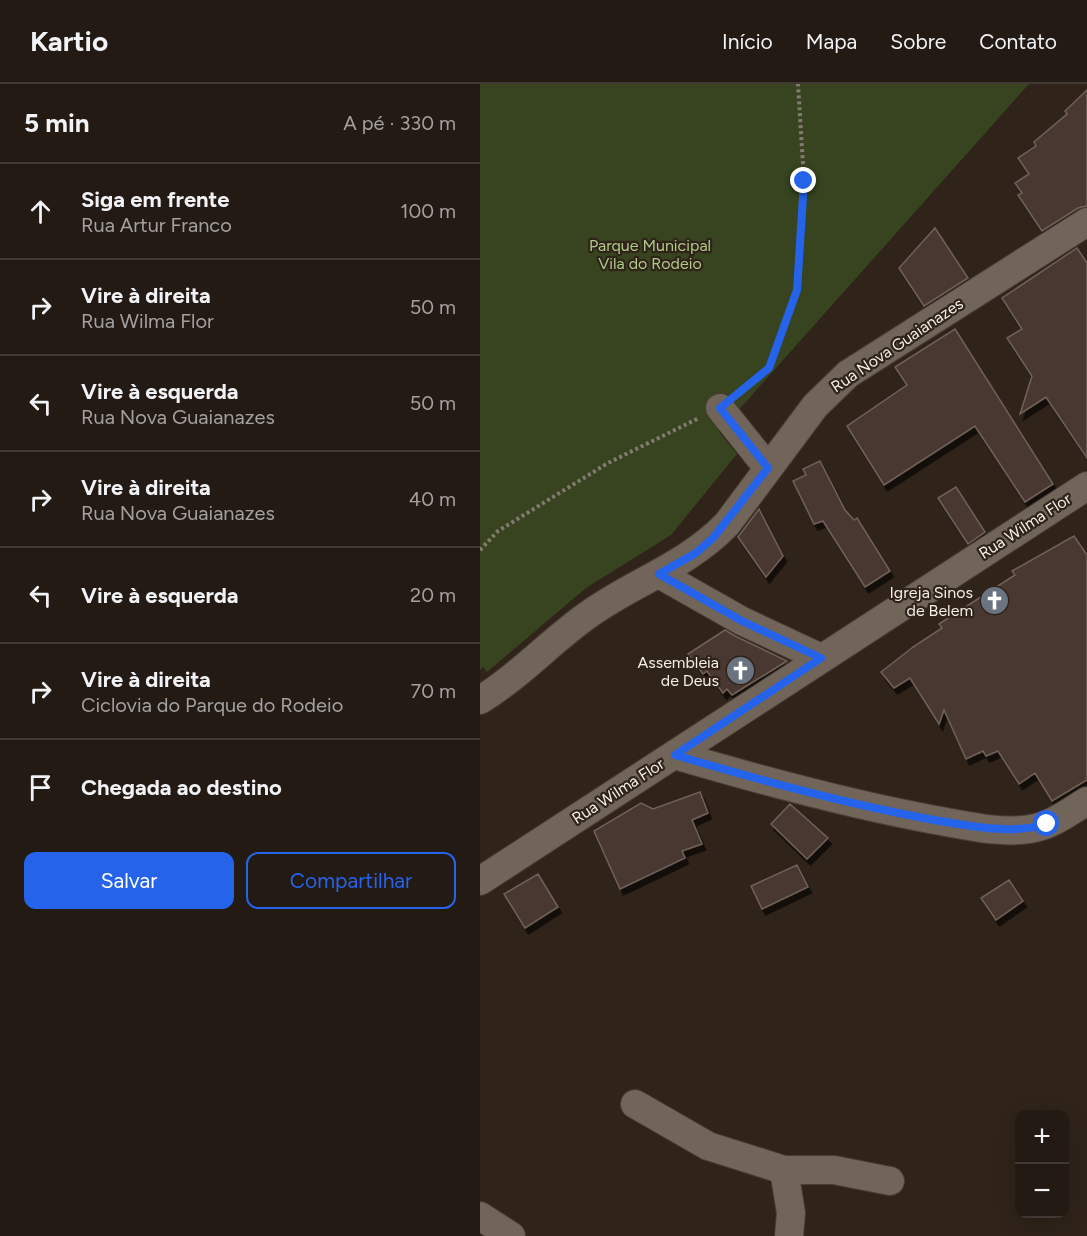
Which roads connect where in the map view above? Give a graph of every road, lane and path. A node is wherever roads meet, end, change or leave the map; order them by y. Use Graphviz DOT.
graph roads {
  1 [pos="798,84"];
  2 [pos="1087,222"];
  3 [pos="720,408"];
  4 [pos="768,468"];
  5 [pos="1087,486"];
  6 [pos="480,550"];
  7 [pos="659,574"];
  8 [pos="821,658"];
  9 [pos="480,700"];
  10 [pos="675,755"];
  11 [pos="1087,801"];
  12 [pos="480,881"];
  13 [pos="635,1104"];
  14 [pos="784,1170"];
  15 [pos="890,1181"];
  16 [pos="480,1216"];
  17 [pos="511,1236"];
  18 [pos="789,1236"];
  1 -- 3 [label="path"];
  2 -- 4 [label="street, Rua Nova Guaianazes"];
  3 -- 4 [label="street"];
  3 -- 6 [label="path"];
  4 -- 7 [label="street, Rua Nova Guaianazes"];
  5 -- 8 [label="street, Rua Wilma Flor"];
  7 -- 8 [label="street"];
  7 -- 9 [label="street, Rua Nova Guaianazes"];
  8 -- 10 [label="street, Rua Wilma Flor"];
  10 -- 11 [label="street"];
  10 -- 12 [label="street, Rua Wilma Flor"];
  13 -- 14 [label="street"];
  14 -- 15 [label="street"];
  14 -- 18 [label="street"];
  16 -- 17 [label="street"];
}
